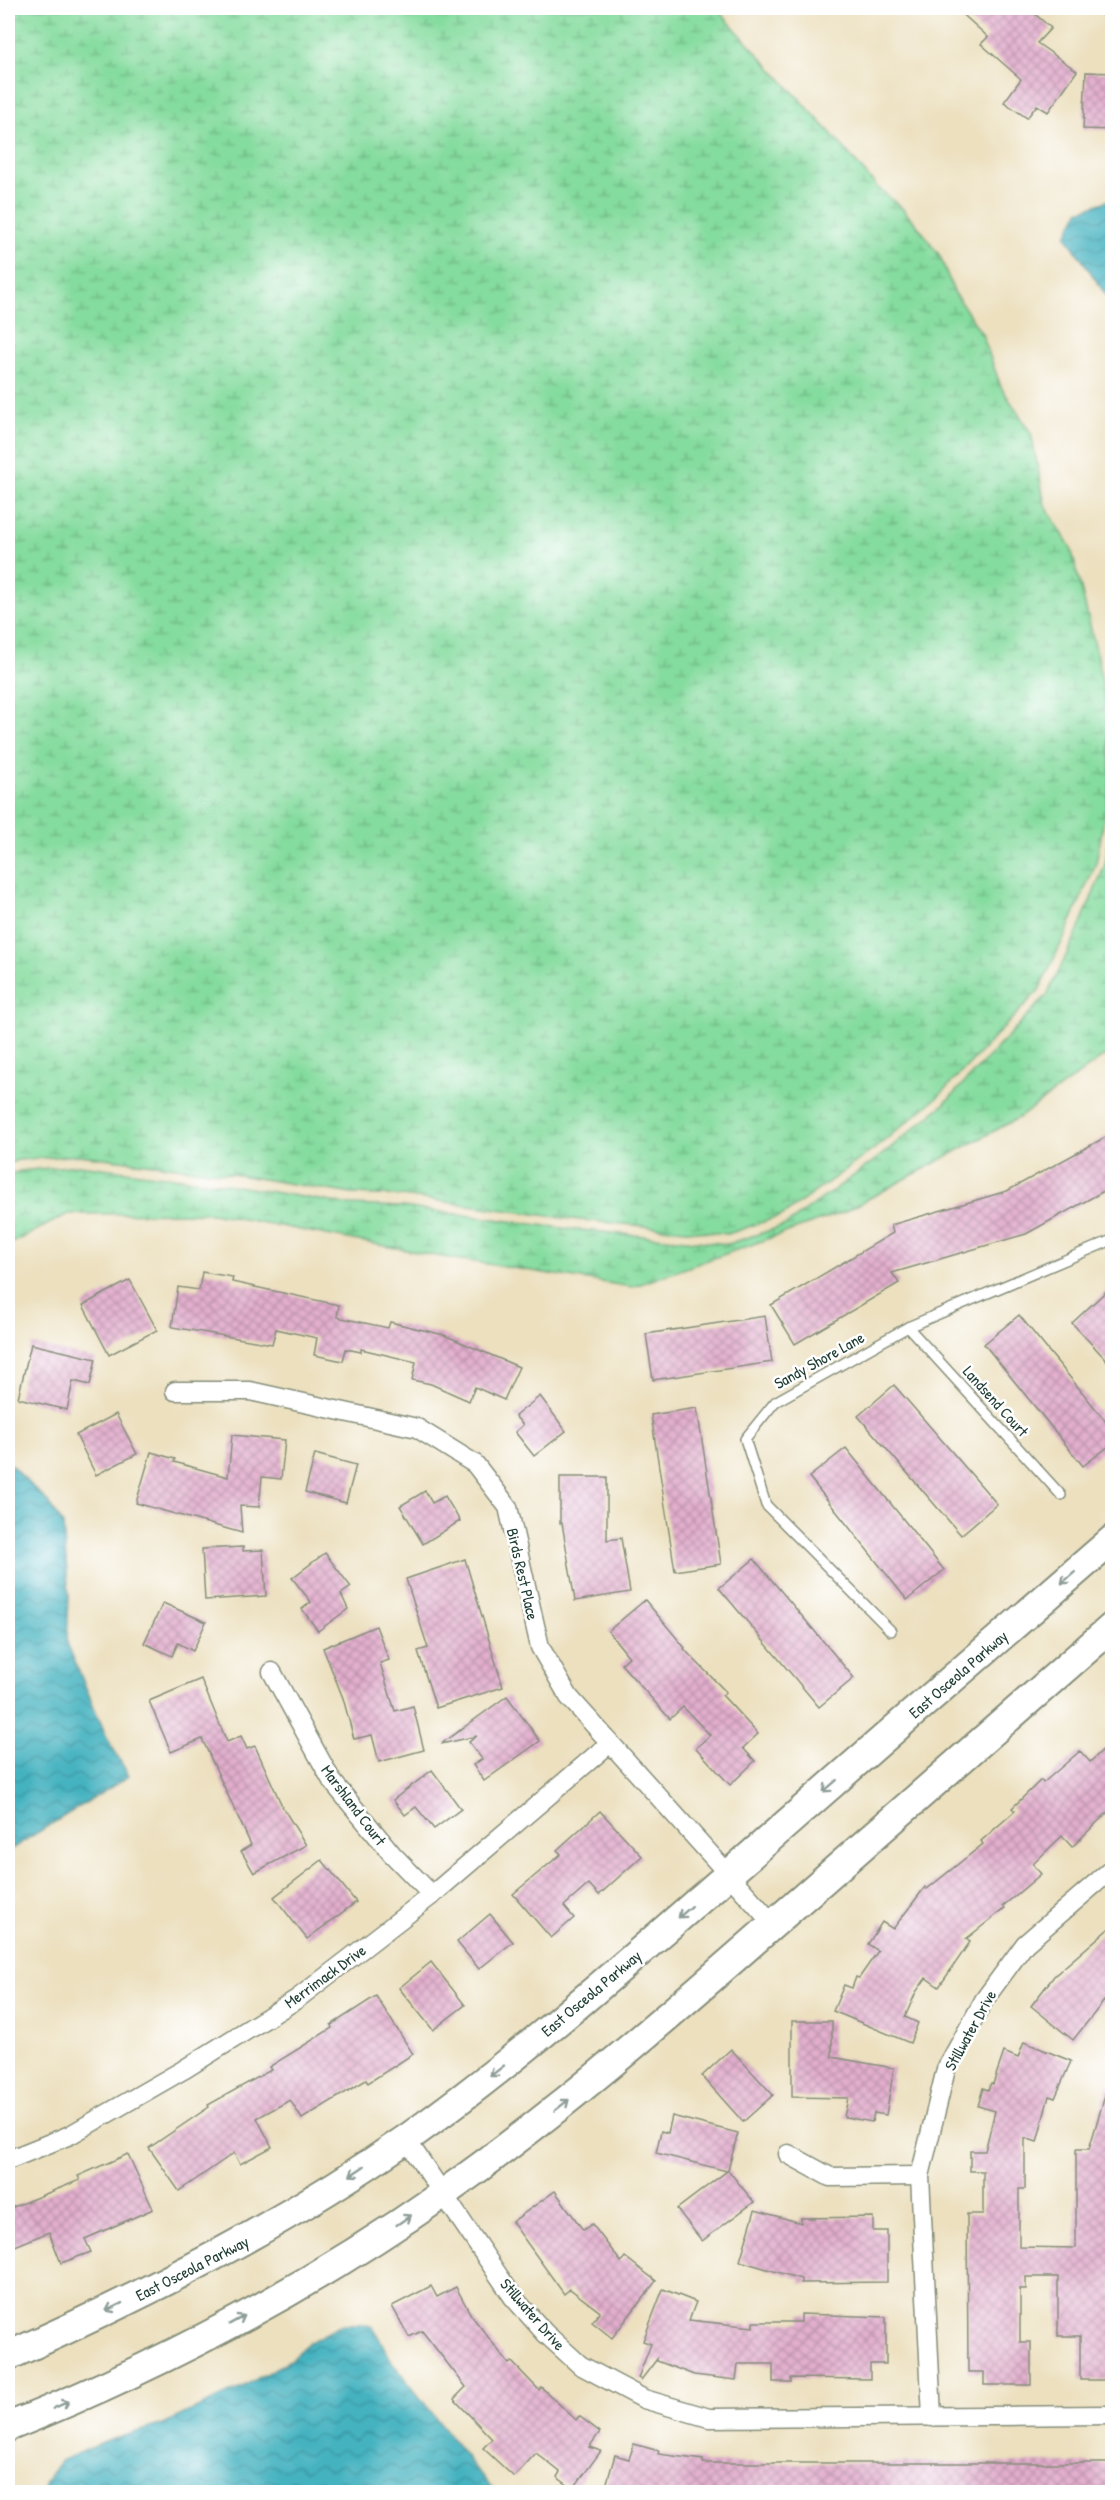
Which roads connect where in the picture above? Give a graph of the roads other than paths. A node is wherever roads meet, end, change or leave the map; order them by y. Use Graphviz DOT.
graph roads {
  1 [pos="1113,1240"];
  2 [pos="908,1327"];
  3 [pos="175,1391"];
  4 [pos="1061,1495"];
  5 [pos="1113,1540"];
  6 [pos="1113,1627"];
  7 [pos="891,1631"];
  8 [pos="272,1672"];
  9 [pos="610,1743"];
  10 [pos="1113,1869"];
  11 [pos="729,1874"];
  12 [pos="432,1895"];
  13 [pos="773,1924"];
  14 [pos="405,2139"];
  15 [pos="788,2154"];
  16 [pos="8,2160"];
  17 [pos="920,2176"];
  18 [pos="443,2194"];
  19 [pos="8,2356"];
  20 [pos="1113,2415"];
  21 [pos="932,2417"];
  22 [pos="8,2427"];
  1 -- 2 [label="lane, Sandy Shore Lane"];
  2 -- 4 [label="lane, Landsend Court"];
  2 -- 7 [label="lane, Sandy Shore Lane"];
  3 -- 9 [label="street, Birds Rest Place"];
  5 -- 11 [label="main road, East Osceola Parkway, one-way"];
  6 -- 13 [label="main road"];
  8 -- 12 [label="street, Marshland Court"];
  9 -- 11 [label="street, Birds Rest Place"];
  9 -- 12 [label="street, Merrimack Drive"];
  10 -- 17 [label="street, Stillwater Drive"];
  11 -- 13 [label="street, Birds Rest Place"];
  11 -- 14 [label="main road, East Osceola Parkway, one-way"];
  12 -- 16 [label="street, Merrimack Drive"];
  18 -- 13 [label="main road, one-way"];
  14 -- 18 [label="street, Stillwater Drive"];
  14 -- 19 [label="main road, East Osceola Parkway, one-way"];
  15 -- 17 [label="street"];
  17 -- 21 [label="street, Stillwater Drive"];
  18 -- 21 [label="street, Stillwater Drive"];
  22 -- 18 [label="main road, one-way"];
  20 -- 21 [label="street, Stillwater Drive"];
}
